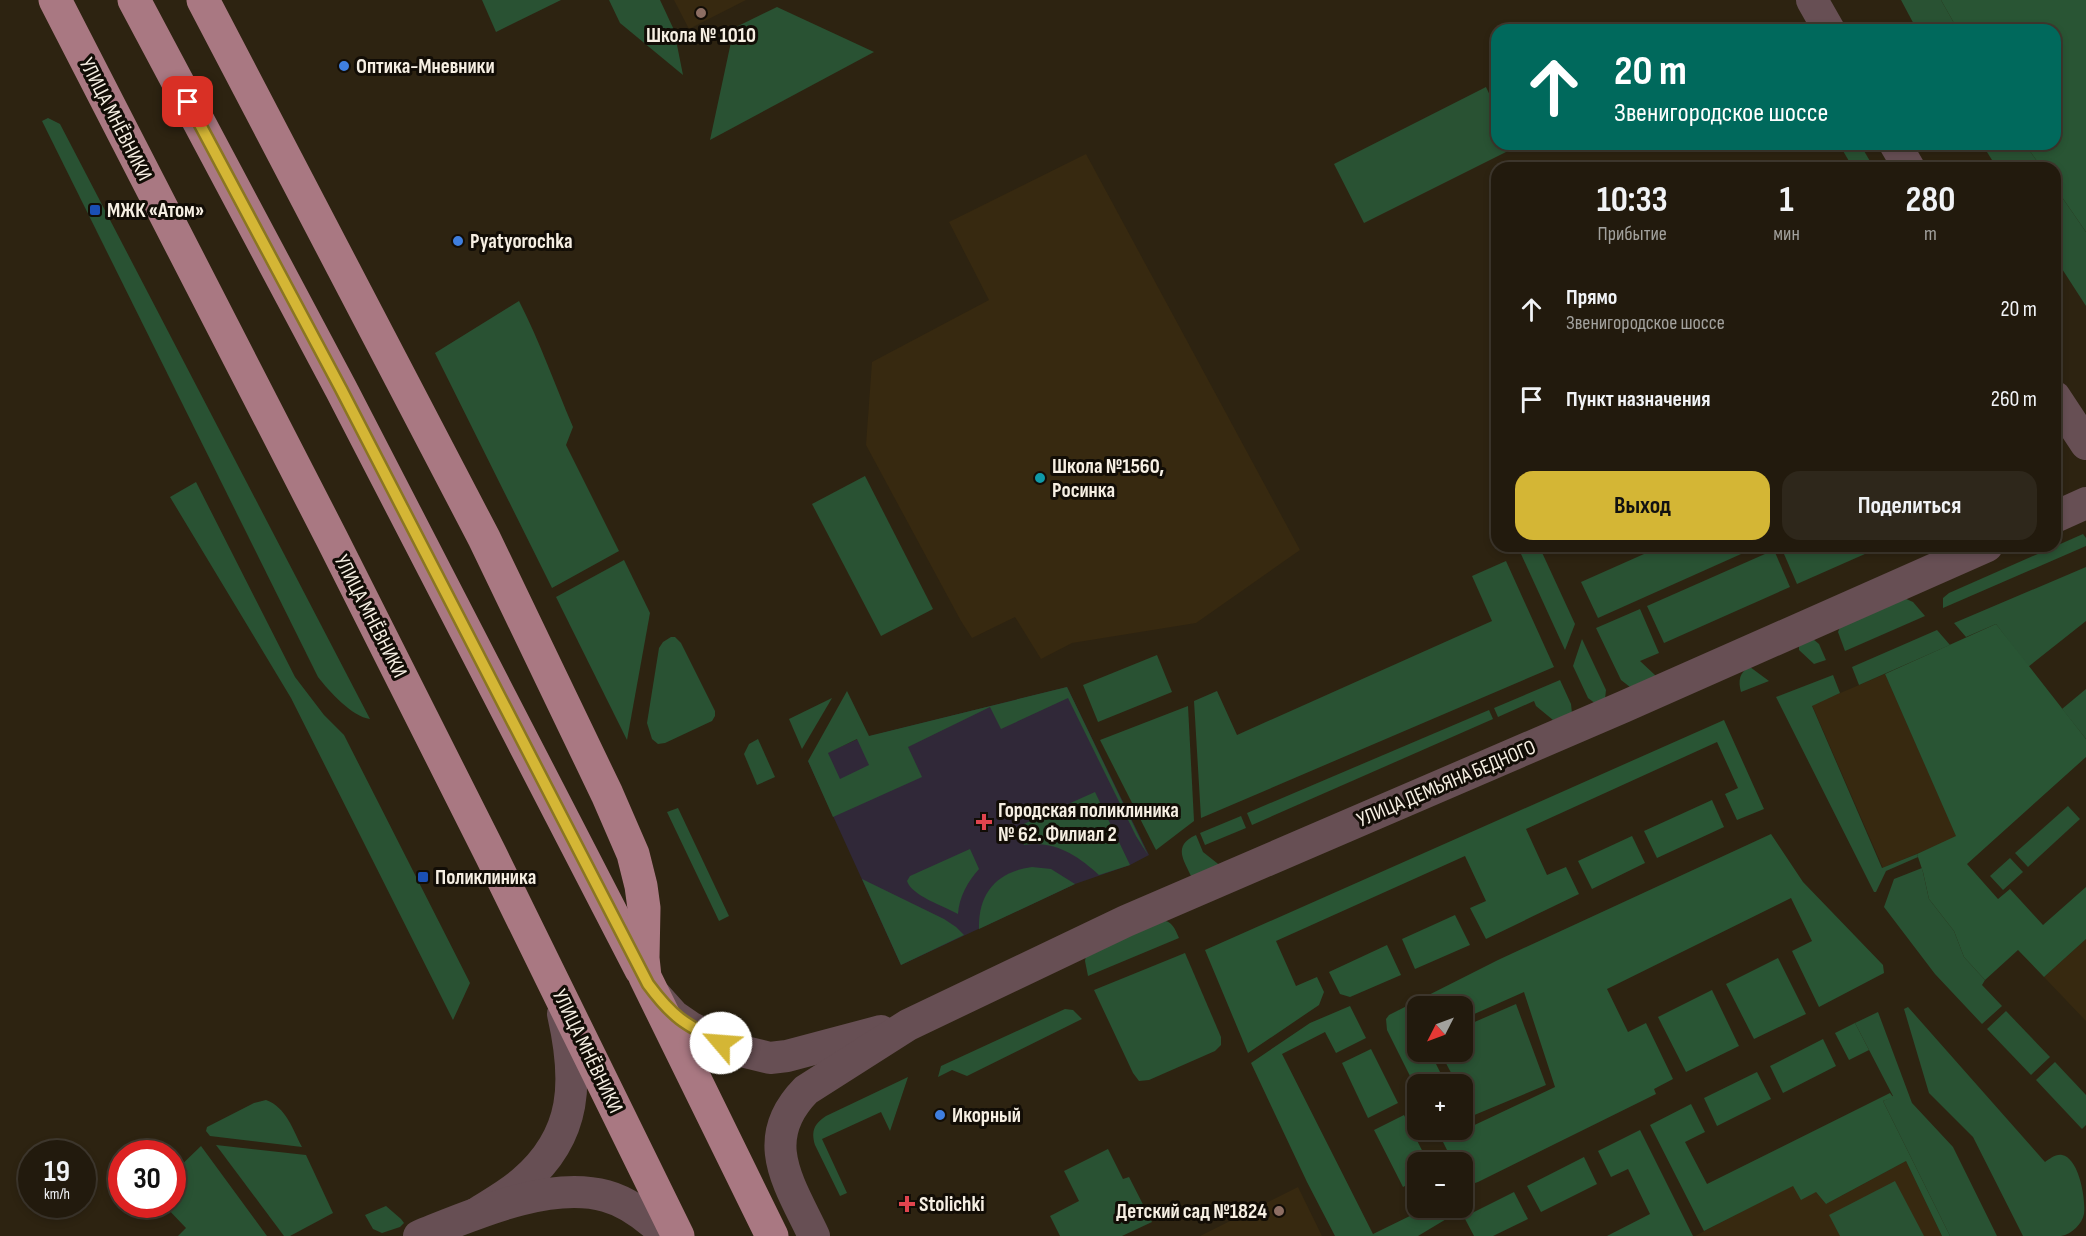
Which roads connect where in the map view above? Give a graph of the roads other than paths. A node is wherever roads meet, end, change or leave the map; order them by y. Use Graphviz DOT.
graph roads {
  1 [pos="55,0"];
  2 [pos="134,0"];
  3 [pos="203,0"];
  4 [pos="1812,0"];
  5 [pos="1826,24"];
  6 [pos="2061,406"];
  7 [pos="2086,444"];
  8 [pos="2086,503"];
  9 [pos="2061,514"];
  10 [pos="1973,552"];
  11 [pos="546,966"];
  12 [pos="646,981"];
  13 [pos="908,1025"];
  14 [pos="477,1213"];
  15 [pos="419,1236"];
  16 [pos="667,1236"];
  17 [pos="678,1236"];
  18 [pos="772,1236"];
  19 [pos="814,1236"];
  1 -- 11 [label="main road, УЛИЦА МНЁВНИКИ"];
  2 -- 12 [label="main road"];
  3 -- 12 [label="main road"];
  4 -- 5 [label="street"];
  6 -- 7 [label="street"];
  8 -- 9 [label="street"];
  10 -- 13 [label="street, УЛИЦА ДЕМЬЯНА БЕДНОГО"];
  11 -- 14 [label="street"];
  11 -- 17 [label="main road, УЛИЦА МНЁВНИКИ"];
  12 -- 13 [label="street, УЛИЦА ДЕМЬЯНА БЕДНОГО"];
  12 -- 18 [label="main road"];
  13 -- 19 [label="street, УЛИЦА ДЕМЬЯНА БЕДНОГО"];
  14 -- 15 [label="street"];
  14 -- 16 [label="street"];
}
